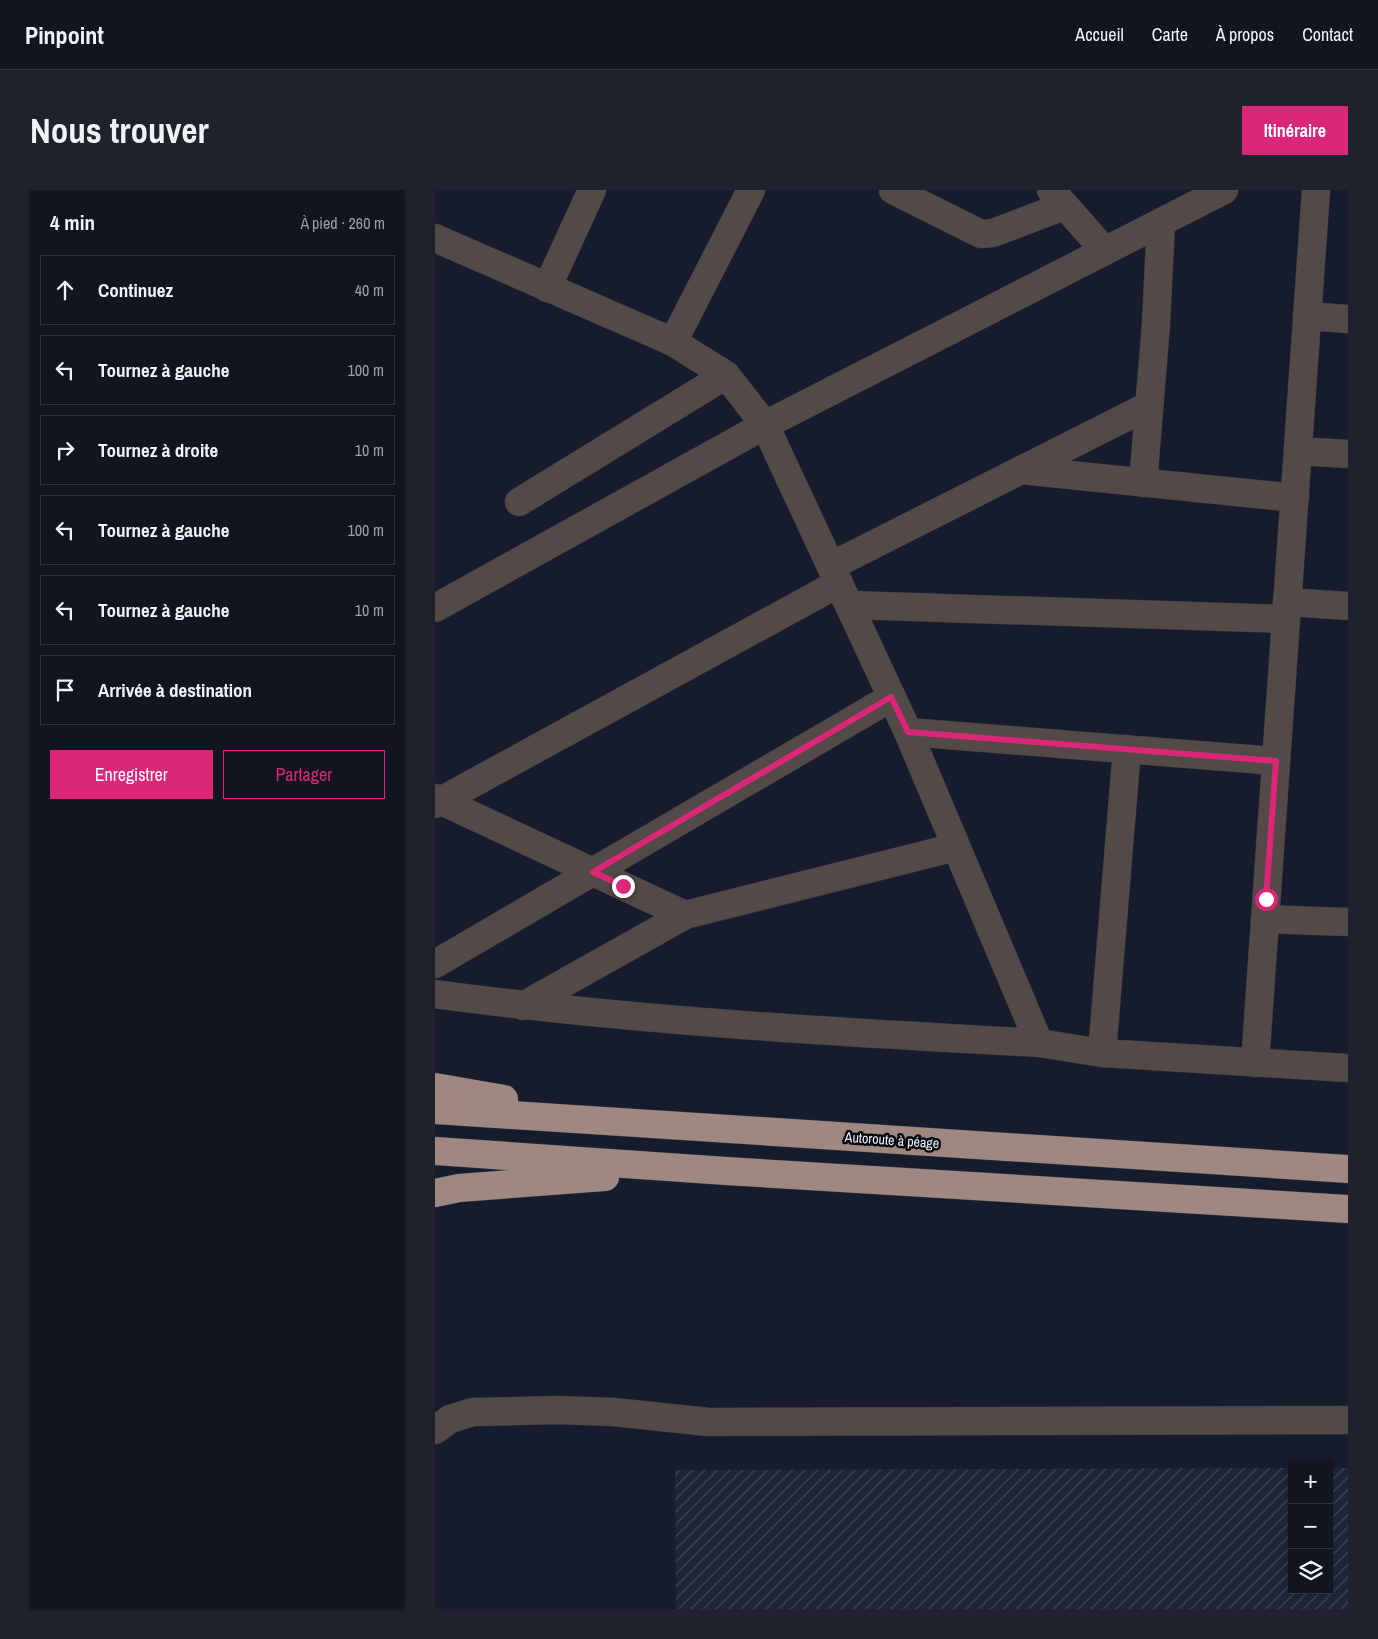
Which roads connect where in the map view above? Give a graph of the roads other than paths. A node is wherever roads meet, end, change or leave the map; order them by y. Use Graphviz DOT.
graph roads {
  1 [pos="592,190"];
  2 [pos="751,190"];
  3 [pos="1224,190"];
  4 [pos="1316,190"];
  5 [pos="901,192"];
  6 [pos="1057,198"];
  7 [pos="1161,223"];
  8 [pos="435,238"];
  9 [pos="1105,251"];
  10 [pos="547,288"];
  11 [pos="1307,316"];
  12 [pos="1348,319"];
  13 [pos="673,342"];
  14 [pos="725,375"];
  15 [pos="1149,406"];
  16 [pos="765,425"];
  17 [pos="1298,451"];
  18 [pos="1348,454"];
  19 [pos="1021,470"];
  20 [pos="1143,482"];
  21 [pos="1295,498"];
  22 [pos="519,502"];
  23 [pos="840,585"];
  24 [pos="1348,606"];
  25 [pos="435,608"];
  26 [pos="1287,610"];
  27 [pos="891,697"];
  28 [pos="908,732"];
  29 [pos="1127,750"];
  30 [pos="1276,761"];
  31 [pos="437,801"];
  32 [pos="956,847"];
  33 [pos="593,872"];
  34 [pos="685,915"];
  35 [pos="1265,919"];
  36 [pos="1348,922"];
  37 [pos="435,964"];
  38 [pos="435,994"];
  39 [pos="523,1006"];
  40 [pos="1039,1043"];
  41 [pos="1102,1053"];
  42 [pos="1255,1063"];
  43 [pos="1348,1068"];
  44 [pos="435,1087"];
  45 [pos="435,1110"];
  46 [pos="656,1124"];
  47 [pos="435,1151"];
  48 [pos="1348,1170"];
  49 [pos="726,1171"];
  50 [pos="435,1193"];
  51 [pos="1348,1209"];
  52 [pos="1348,1420"];
  53 [pos="435,1430"];
  1 -- 10 [label="street"];
  2 -- 13 [label="street"];
  3 -- 7 [label="street"];
  4 -- 11 [label="street"];
  5 -- 6 [label="street"];
  6 -- 9 [label="street"];
  7 -- 9 [label="street"];
  7 -- 15 [label="street"];
  8 -- 10 [label="street"];
  9 -- 16 [label="street"];
  10 -- 13 [label="street"];
  11 -- 12 [label="street"];
  11 -- 17 [label="street"];
  13 -- 14 [label="street"];
  14 -- 16 [label="street"];
  14 -- 22 [label="street"];
  15 -- 19 [label="street"];
  15 -- 20 [label="street"];
  16 -- 23 [label="street"];
  16 -- 25 [label="street"];
  17 -- 18 [label="street"];
  17 -- 21 [label="street"];
  19 -- 20 [label="street"];
  19 -- 23 [label="street"];
  20 -- 21 [label="street"];
  21 -- 26 [label="street"];
  23 -- 26 [label="street"];
  23 -- 27 [label="street"];
  23 -- 31 [label="street"];
  24 -- 26 [label="street"];
  26 -- 30 [label="street"];
  27 -- 28 [label="street"];
  27 -- 33 [label="street"];
  28 -- 29 [label="street"];
  28 -- 32 [label="street"];
  29 -- 30 [label="street"];
  29 -- 41 [label="street"];
  30 -- 35 [label="street"];
  31 -- 33 [label="street"];
  32 -- 34 [label="street"];
  32 -- 40 [label="street"];
  33 -- 34 [label="street"];
  33 -- 37 [label="street"];
  34 -- 39 [label="street"];
  35 -- 36 [label="street"];
  35 -- 42 [label="street"];
  38 -- 39 [label="street"];
  39 -- 40 [label="street"];
  40 -- 41 [label="street"];
  41 -- 42 [label="street"];
  42 -- 43 [label="street"];
  44 -- 46 [label="highway"];
  45 -- 46 [label="highway, Autoroute à péage"];
  46 -- 48 [label="highway, Autoroute à péage"];
  47 -- 49 [label="highway"];
  49 -- 50 [label="highway"];
  49 -- 51 [label="highway"];
  52 -- 53 [label="street"];
}
